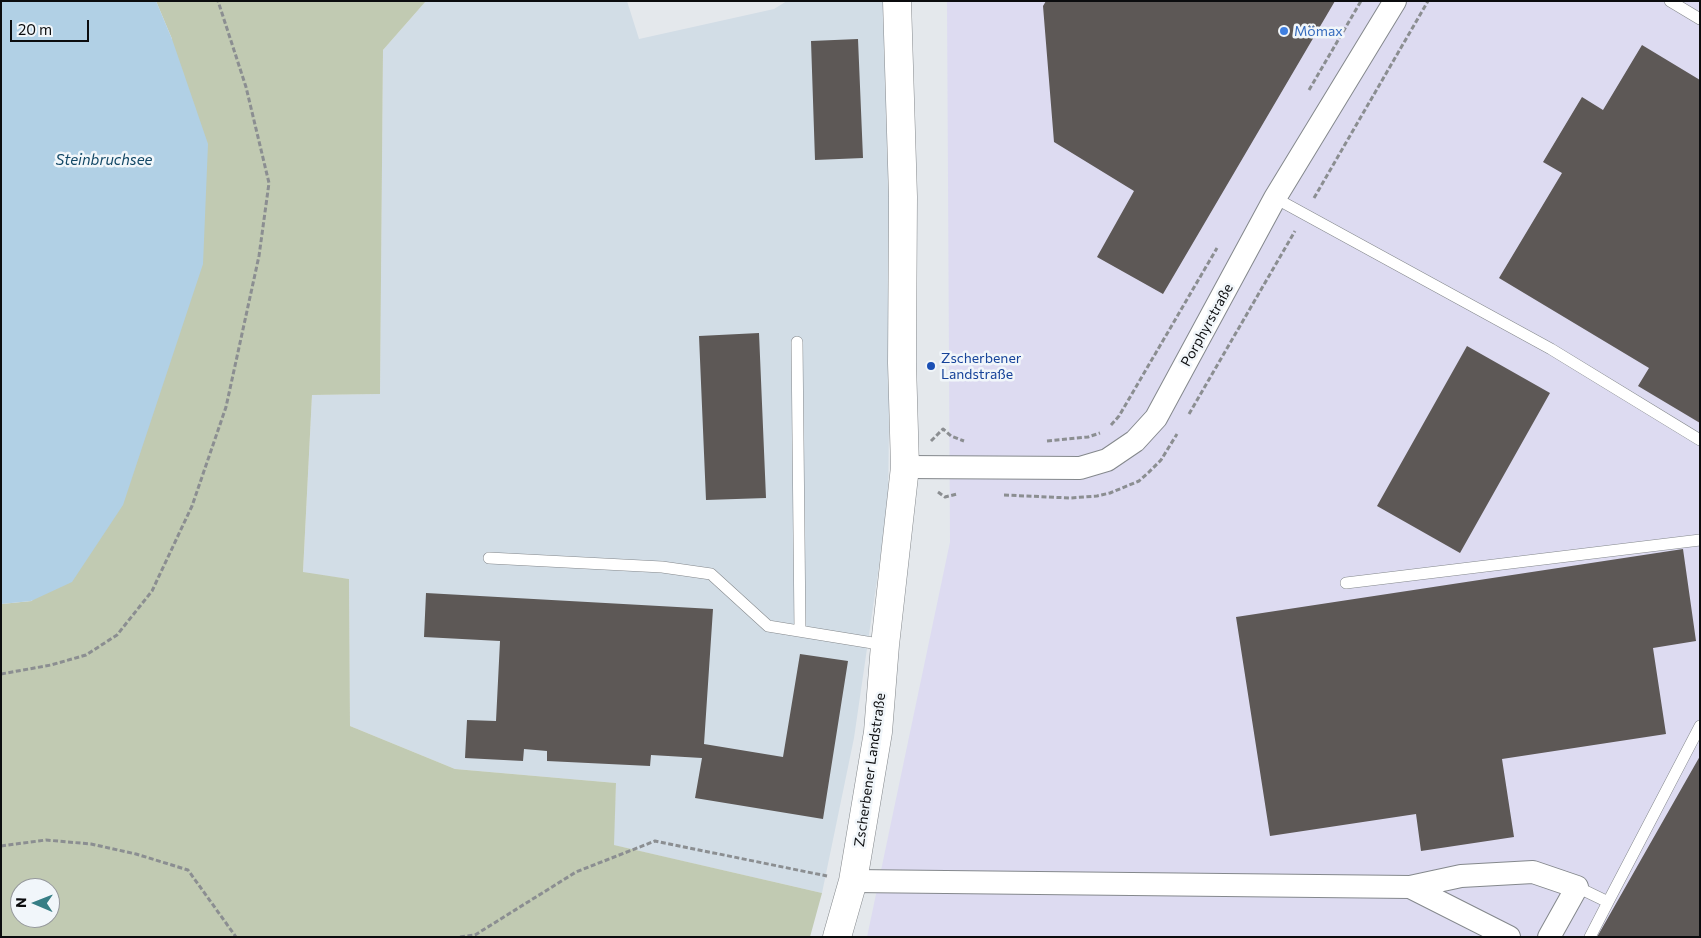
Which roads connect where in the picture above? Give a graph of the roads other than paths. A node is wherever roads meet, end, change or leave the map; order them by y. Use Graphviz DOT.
graph roads {
  1 [pos="897,1"];
  2 [pos="1395,1"];
  3 [pos="1670,1"];
  4 [pos="1700,19"];
  5 [pos="1275,198"];
  6 [pos="797,342"];
  7 [pos="1700,440"];
  8 [pos="905,467"];
  9 [pos="1700,540"];
  10 [pos="489,558"];
  11 [pos="1346,584"];
  12 [pos="800,631"];
  13 [pos="885,645"];
  14 [pos="1700,726"];
  15 [pos="853,881"];
  16 [pos="1410,887"];
  17 [pos="1577,887"];
  18 [pos="1608,902"];
  19 [pos="838,937"];
  20 [pos="1509,937"];
  21 [pos="1549,937"];
  22 [pos="1590,937"];
  1 -- 8 [label="street, Zscherbener Landstraße"];
  2 -- 5 [label="street, Porphyrstraße"];
  3 -- 4 [label="lane"];
  5 -- 7 [label="lane"];
  5 -- 8 [label="street, Porphyrstraße"];
  6 -- 12 [label="lane"];
  8 -- 13 [label="street, Zscherbener Landstraße"];
  9 -- 11 [label="lane"];
  10 -- 12 [label="lane"];
  12 -- 13 [label="lane"];
  13 -- 15 [label="street, Zscherbener Landstraße"];
  14 -- 18 [label="lane"];
  15 -- 16 [label="street"];
  15 -- 19 [label="street, Zscherbener Landstraße"];
  16 -- 17 [label="street"];
  16 -- 20 [label="street"];
  17 -- 18 [label="lane"];
  17 -- 21 [label="street"];
  18 -- 22 [label="lane"];
}
